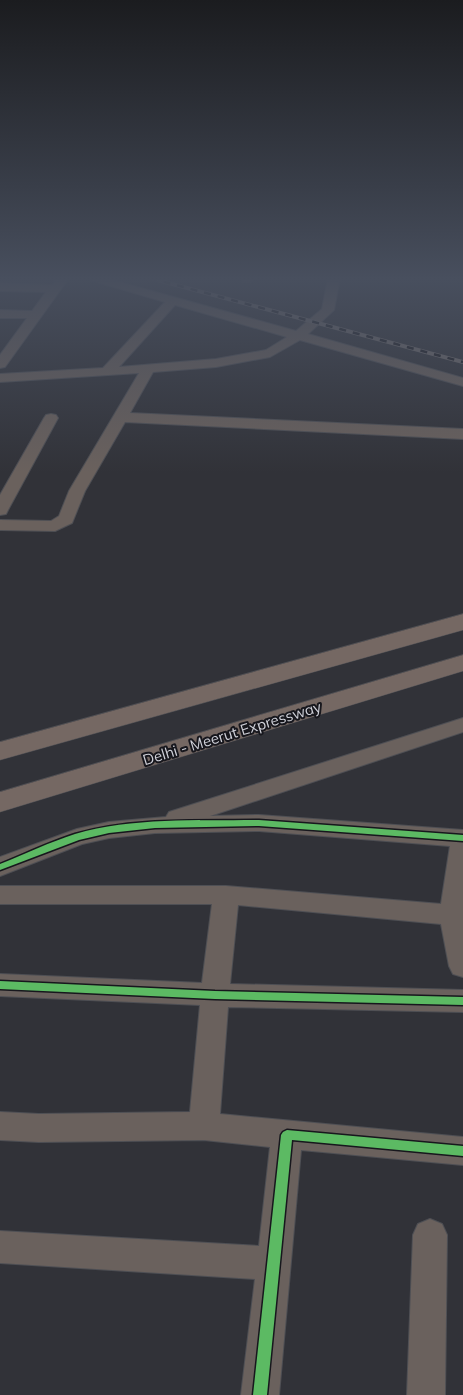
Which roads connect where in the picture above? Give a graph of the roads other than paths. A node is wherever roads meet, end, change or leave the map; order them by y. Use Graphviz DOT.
graph roads {
  1 [pos="14,343"];
  2 [pos="134,343"];
  3 [pos="286,343"];
  4 [pos="327,343"];
  5 [pos="1,361"];
  6 [pos="149,368"];
  7 [pos="107,372"];
  8 [pos="6,377"];
  9 [pos="463,382"];
  10 [pos="0,394"];
  11 [pos="122,417"];
  12 [pos="51,418"];
  13 [pos="463,434"];
  14 [pos="0,510"];
  15 [pos="0,525"];
  16 [pos="463,622"];
  17 [pos="463,663"];
  18 [pos="463,726"];
  19 [pos="0,751"];
  20 [pos="0,802"];
  21 [pos="155,825"];
  22 [pos="463,839"];
  23 [pos="0,867"];
  24 [pos="0,895"];
  25 [pos="226,895"];
  26 [pos="453,915"];
  27 [pos="463,966"];
  28 [pos="0,985"];
  29 [pos="215,995"];
  30 [pos="463,1001"];
  31 [pos="0,1126"];
  32 [pos="204,1126"];
  33 [pos="287,1135"];
  34 [pos="463,1151"];
  35 [pos="430,1235"];
  36 [pos="0,1248"];
  37 [pos="272,1262"];
  38 [pos="260,1395"];
  39 [pos="426,1395"];
  1 -- 5 [label="street"];
  2 -- 7 [label="street"];
  3 -- 6 [label="street"];
  4 -- 9 [label="street"];
  6 -- 7 [label="street"];
  6 -- 11 [label="street"];
  7 -- 8 [label="street"];
  8 -- 10 [label="street"];
  11 -- 13 [label="street"];
  11 -- 15 [label="street"];
  12 -- 14 [label="street"];
  16 -- 19 [label="highway"];
  17 -- 20 [label="highway, Delhi - Meerut Expressway"];
  18 -- 21 [label="street"];
  21 -- 22 [label="street"];
  21 -- 23 [label="street"];
  22 -- 26 [label="street"];
  24 -- 25 [label="street"];
  25 -- 26 [label="street"];
  25 -- 29 [label="street"];
  26 -- 27 [label="street"];
  28 -- 29 [label="street"];
  29 -- 30 [label="street"];
  29 -- 32 [label="street"];
  31 -- 32 [label="street"];
  32 -- 33 [label="street"];
  33 -- 34 [label="street"];
  33 -- 37 [label="street"];
  35 -- 39 [label="street"];
  36 -- 37 [label="street"];
  37 -- 38 [label="street"];
}
